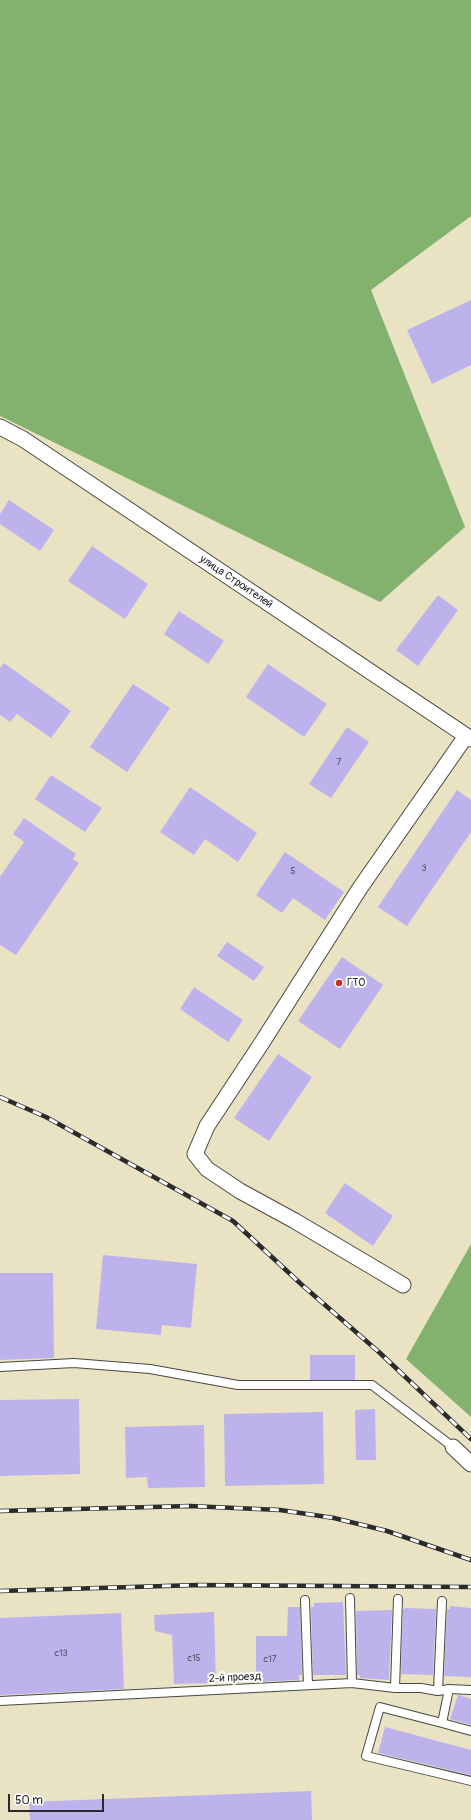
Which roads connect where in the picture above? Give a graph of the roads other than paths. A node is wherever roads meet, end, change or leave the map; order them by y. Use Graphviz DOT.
graph roads {
  1 [pos="0,427"];
  2 [pos="468,737"];
  3 [pos="403,1285"];
  4 [pos="0,1367"];
  5 [pos="453,1447"];
  6 [pos="471,1464"];
  7 [pos="350,1598"];
  8 [pos="398,1599"];
  9 [pos="306,1600"];
  10 [pos="442,1601"];
  11 [pos="352,1683"];
  12 [pos="308,1685"];
  13 [pos="395,1688"];
  14 [pos="449,1689"];
  15 [pos="471,1690"];
  16 [pos="438,1691"];
  17 [pos="0,1701"];
  18 [pos="442,1723"];
  19 [pos="471,1731"];
  20 [pos="471,1781"];
  1 -- 2 [label="street, улица Строителей"];
  2 -- 3 [label="street"];
  4 -- 5 [label="lane"];
  5 -- 6 [label="street"];
  7 -- 11 [label="lane"];
  8 -- 13 [label="lane"];
  9 -- 12 [label="lane"];
  10 -- 16 [label="lane"];
  11 -- 12 [label="lane, 2-й проезд"];
  11 -- 13 [label="lane, 2-й проезд"];
  12 -- 17 [label="lane, 2-й проезд"];
  13 -- 16 [label="lane, 2-й проезд"];
  14 -- 15 [label="lane, 2-й проезд"];
  14 -- 16 [label="lane, 2-й проезд"];
  14 -- 18 [label="lane"];
  18 -- 19 [label="lane"];
  18 -- 20 [label="lane"];
}
